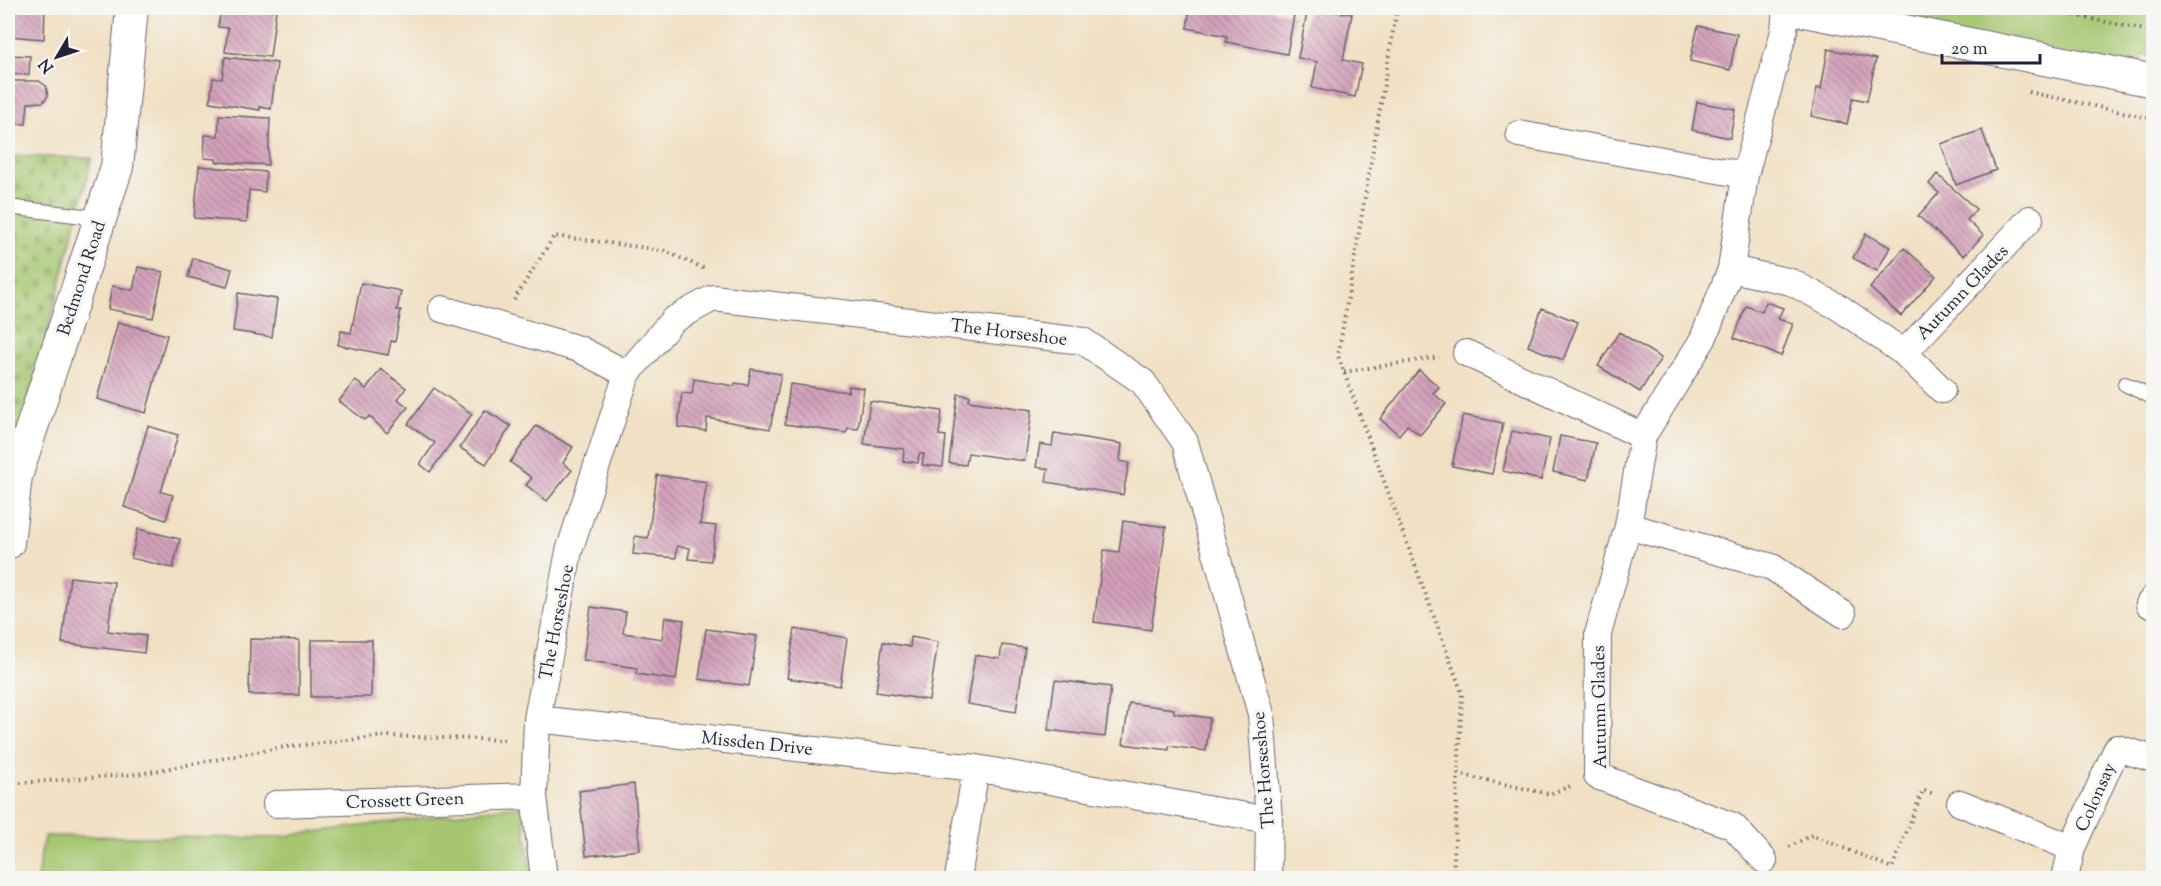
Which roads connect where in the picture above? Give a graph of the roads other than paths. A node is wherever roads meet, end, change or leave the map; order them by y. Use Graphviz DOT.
graph roads {
  1 [pos="132,8"];
  2 [pos="1788,8"];
  3 [pos="2154,81"];
  4 [pos="1519,134"];
  5 [pos="1745,175"];
  6 [pos="8,207"];
  7 [pos="100,218"];
  8 [pos="2030,219"];
  9 [pos="1731,269"];
  10 [pos="442,309"];
  11 [pos="1466,353"];
  12 [pos="1904,353"];
  13 [pos="627,374"];
  14 [pos="2125,384"];
  15 [pos="1942,390"];
  16 [pos="2154,398"];
  17 [pos="1643,436"];
  18 [pos="1628,526"];
  19 [pos="8,543"];
  20 [pos="1843,614"];
  21 [pos="537,730"];
  22 [pos="2154,759"];
  23 [pos="976,768"];
  24 [pos="534,796"];
  25 [pos="1960,803"];
  26 [pos="276,804"];
  27 [pos="1269,820"];
  28 [pos="2072,848"];
  29 [pos="1764,860"];
  30 [pos="544,879"];
  31 [pos="958,879"];
  32 [pos="1268,879"];
  33 [pos="2065,879"];
  1 -- 7 [label="street, Bedmond Road"];
  2 -- 3 [label="street"];
  2 -- 5 [label="street, Autumn Glades"];
  4 -- 5 [label="street"];
  5 -- 9 [label="street, Autumn Glades"];
  6 -- 7 [label="lane"];
  7 -- 19 [label="street, Bedmond Road"];
  8 -- 12 [label="street, Autumn Glades"];
  9 -- 12 [label="street, Autumn Glades"];
  9 -- 17 [label="street, Autumn Glades"];
  10 -- 13 [label="street"];
  11 -- 17 [label="street"];
  12 -- 15 [label="street"];
  13 -- 21 [label="street, The Horseshoe"];
  13 -- 27 [label="street, The Horseshoe"];
  14 -- 16 [label="lane"];
  17 -- 18 [label="street, Autumn Glades"];
  18 -- 20 [label="street"];
  18 -- 29 [label="street, Autumn Glades"];
  21 -- 23 [label="street, Missden Drive"];
  21 -- 24 [label="street, The Horseshoe"];
  22 -- 28 [label="street, Colonsay"];
  23 -- 27 [label="street, Missden Drive"];
  23 -- 31 [label="street"];
  24 -- 26 [label="street, Crossett Green"];
  24 -- 30 [label="street, The Horseshoe"];
  25 -- 28 [label="street, Colonsay"];
  27 -- 32 [label="street, The Horseshoe"];
  28 -- 33 [label="street, Colonsay"];
}
